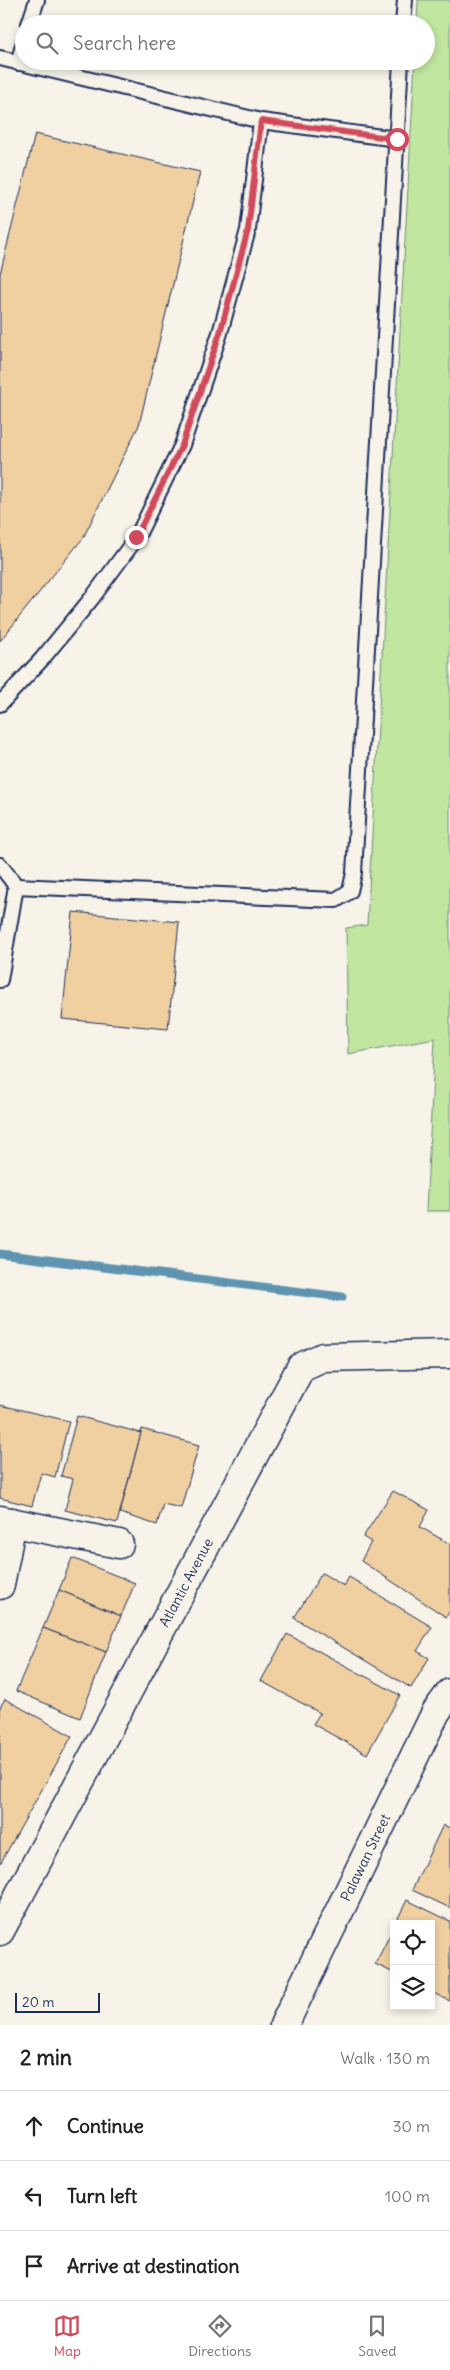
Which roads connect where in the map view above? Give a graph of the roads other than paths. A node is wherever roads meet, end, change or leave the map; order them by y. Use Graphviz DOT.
graph roads {
  1 [pos="37,0"];
  2 [pos="405,0"];
  3 [pos="32,15"];
  4 [pos="404,15"];
  5 [pos="0,58"];
  6 [pos="15,62"];
  7 [pos="47,70"];
  8 [pos="401,70"];
  9 [pos="261,121"];
  10 [pos="397,139"];
  11 [pos="0,704"];
  12 [pos="0,865"];
  13 [pos="16,886"];
  14 [pos="0,980"];
  15 [pos="450,1354"];
  16 [pos="6,1521"];
  17 [pos="119,1544"];
  18 [pos="0,1585"];
  19 [pos="450,1693"];
  20 [pos="3,1916"];
  21 [pos="284,2025"];
  1 -- 3 [label="lane"];
  2 -- 4 [label="lane"];
  5 -- 6 [label="lane"];
  7 -- 9 [label="lane"];
  8 -- 10 [label="lane"];
  9 -- 10 [label="lane"];
  9 -- 11 [label="lane"];
  10 -- 13 [label="lane"];
  12 -- 13 [label="lane"];
  13 -- 14 [label="lane"];
  15 -- 20 [label="street, Atlantic Avenue"];
  16 -- 17 [label="street"];
  16 -- 18 [label="street"];
  19 -- 21 [label="street, Palawan Street"];
}
